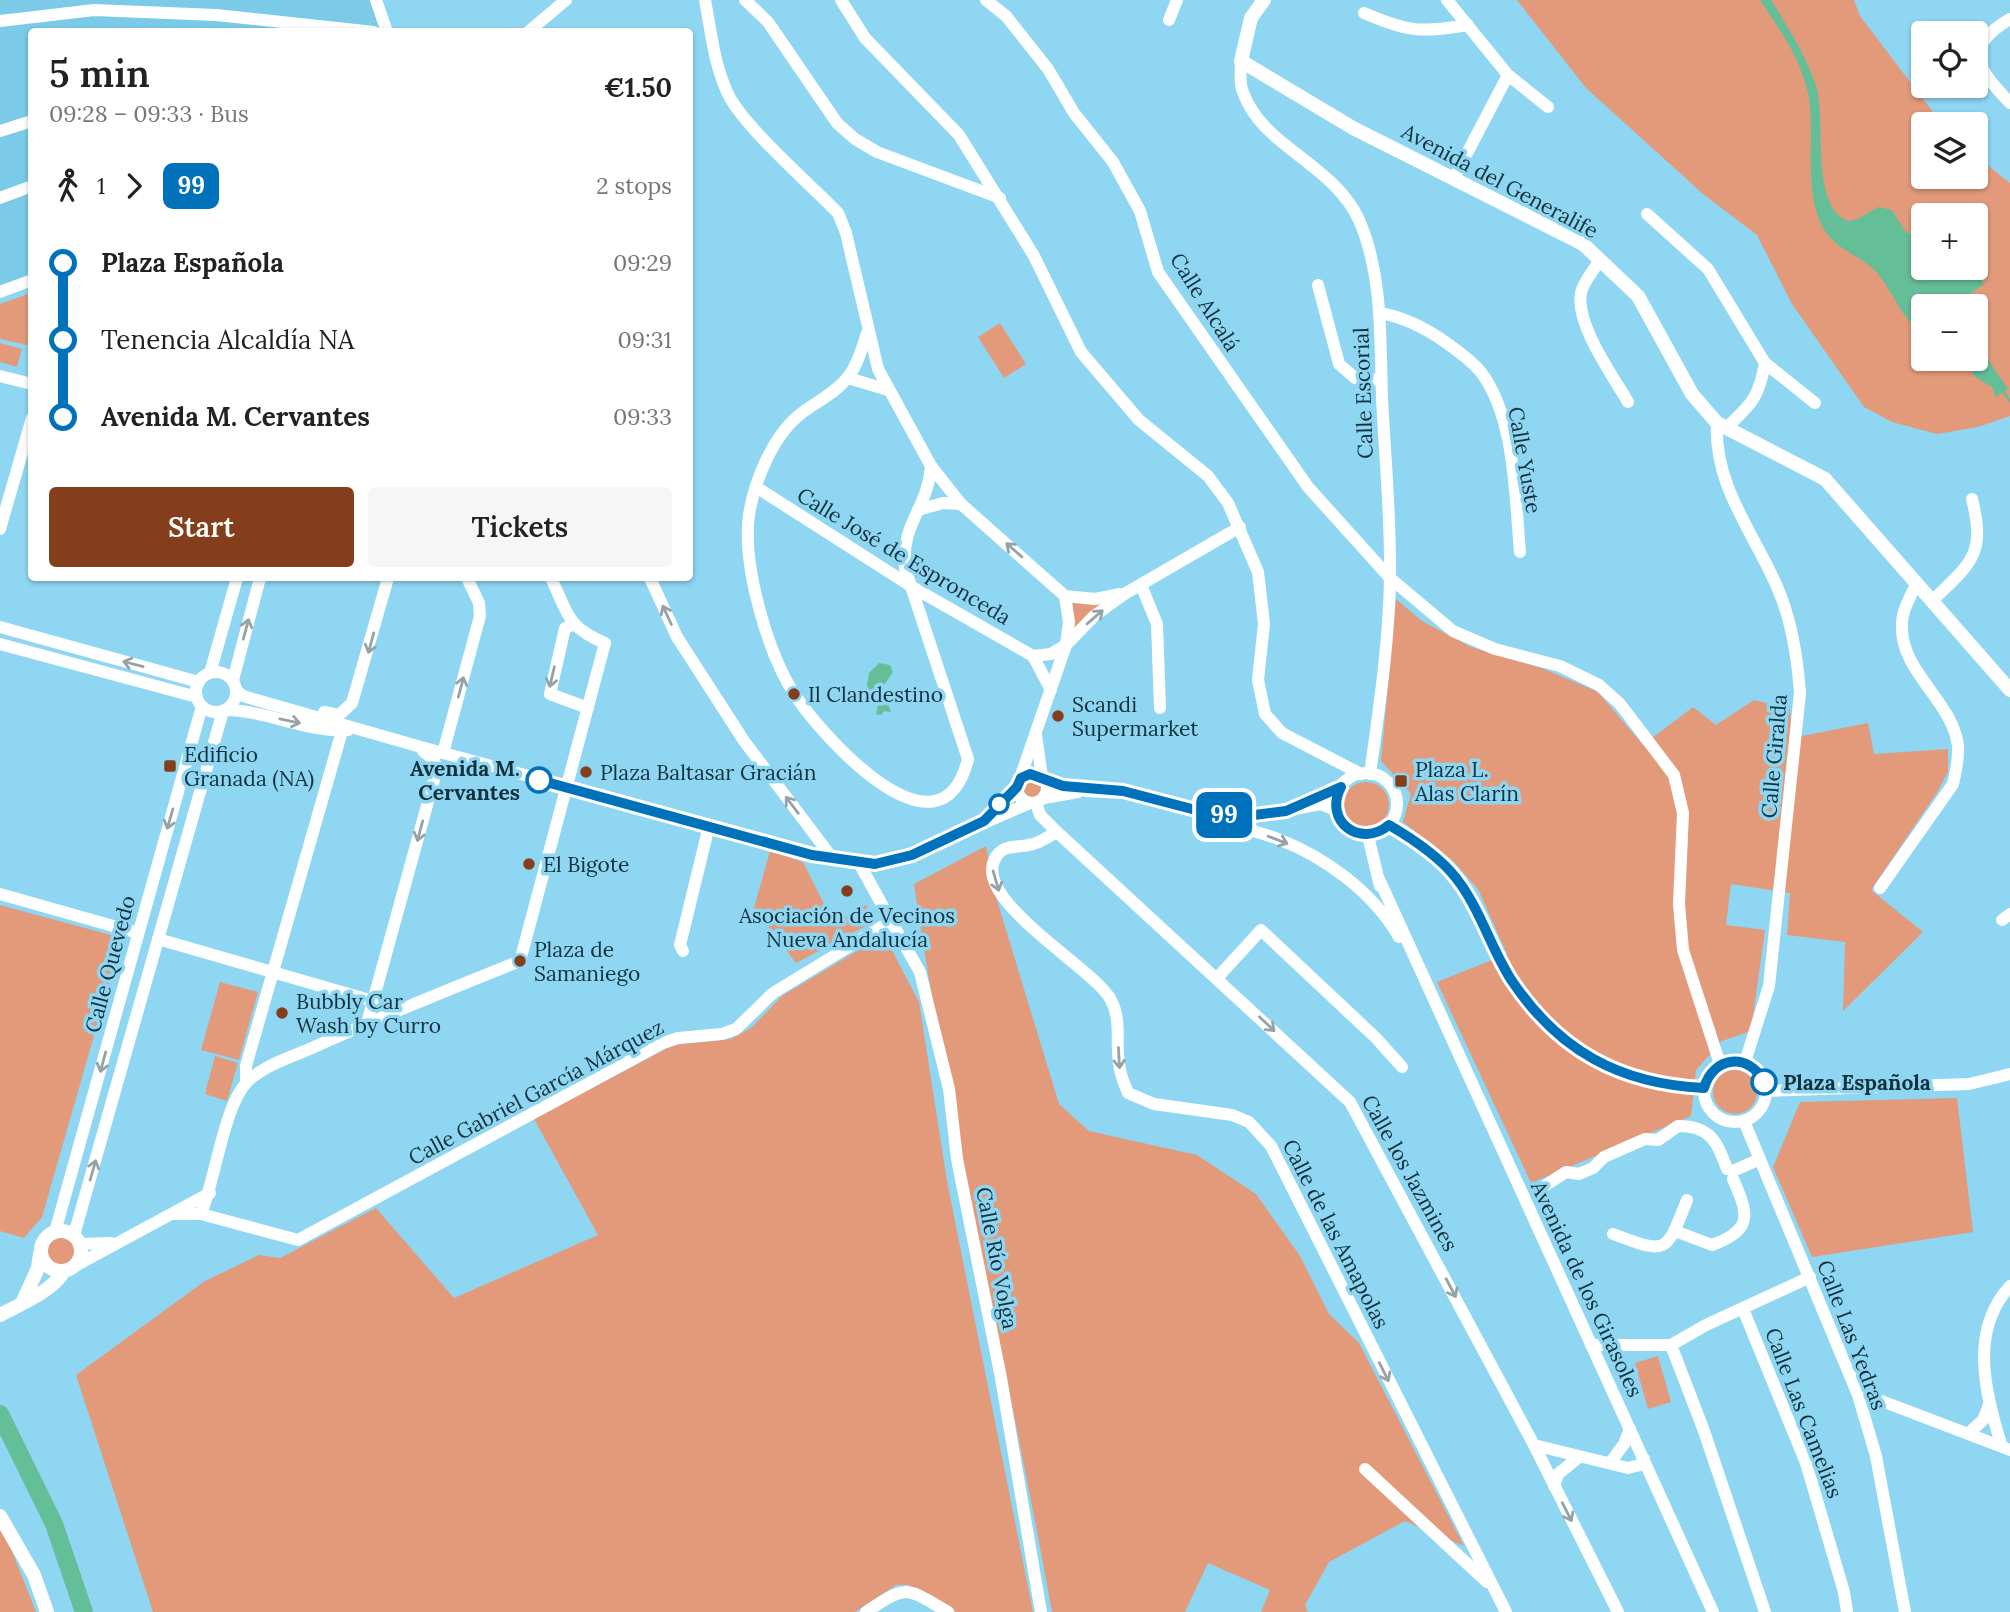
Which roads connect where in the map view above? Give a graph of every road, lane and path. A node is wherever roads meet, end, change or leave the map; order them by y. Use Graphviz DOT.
graph roads {
  1 [pos="218,0"];
  2 [pos="376,0"];
  3 [pos="566,0"];
  4 [pos="705,0"];
  5 [pos="745,0"];
  6 [pos="841,0"];
  7 [pos="986,0"];
  8 [pos="1177,0"];
  9 [pos="1264,0"];
  10 [pos="1447,0"];
  11 [pos="1364,13"];
  12 [pos="216,15"];
  13 [pos="2010,19"];
  14 [pos="1169,20"];
  15 [pos="0,21"];
  16 [pos="1468,25"];
  17 [pos="337,28"];
  18 [pos="386,28"];
  19 [pos="533,28"];
  20 [pos="1241,61"];
  21 [pos="1508,75"];
  22 [pos="2010,103"];
  23 [pos="1548,107"];
  24 [pos="28,122"];
  25 [pos="0,131"];
  26 [pos="1454,178"];
  27 [pos="28,188"];
  28 [pos="0,198"];
  29 [pos="1001,198"];
  30 [pos="1647,214"];
  31 [pos="1600,260"];
  32 [pos="28,282"];
  33 [pos="1318,285"];
  34 [pos="0,292"];
  35 [pos="1379,313"];
  36 [pos="867,333"];
  37 [pos="1765,363"];
  38 [pos="0,376"];
  39 [pos="848,378"];
  40 [pos="1381,380"];
  41 [pos="28,383"];
  42 [pos="888,390"];
  43 [pos="1628,402"];
  44 [pos="1815,403"];
  45 [pos="1722,425"];
  46 [pos="28,432"];
  47 [pos="931,466"];
  48 [pos="757,487"];
  49 [pos="1972,499"];
  50 [pos="961,504"];
  51 [pos="918,510"];
  52 [pos="1240,527"];
  53 [pos="0,528"];
  54 [pos="1520,552"];
  55 [pos="1390,578"];
  56 [pos="236,581"];
  57 [pos="259,581"];
  58 [pos="387,581"];
  59 [pos="468,581"];
  60 [pos="552,581"];
  61 [pos="651,581"];
  62 [pos="1917,583"];
  63 [pos="1141,585"];
  64 [pos="914,588"];
  65 [pos="1126,593"];
  66 [pos="1065,596"];
  67 [pos="1932,601"];
  68 [pos="573,625"];
  69 [pos="0,627"];
  70 [pos="0,644"];
  71 [pos="1066,645"];
  72 [pos="1033,656"];
  73 [pos="210,673"];
  74 [pos="199,682"];
  75 [pos="234,685"];
  76 [pos="1051,690"];
  77 [pos="2010,690"];
  78 [pos="200,702"];
  79 [pos="280,706"];
  80 [pos="588,708"];
  81 [pos="1160,708"];
  82 [pos="224,710"];
  83 [pos="356,729"];
  84 [pos="342,730"];
  85 [pos="1036,731"];
  86 [pos="421,747"];
  87 [pos="443,753"];
  88 [pos="1338,764"];
  89 [pos="1366,774"];
  90 [pos="1043,778"];
  91 [pos="1018,784"];
  92 [pos="1341,786"];
  93 [pos="567,788"];
  94 [pos="1086,790"];
  95 [pos="1037,801"];
  96 [pos="1304,806"];
  97 [pos="1336,810"];
  98 [pos="1215,815"];
  99 [pos="984,821"];
  100 [pos="1389,825"];
  101 [pos="709,827"];
  102 [pos="1057,832"];
  103 [pos="1368,835"];
  104 [pos="833,859"];
  105 [pos="859,863"];
  106 [pos="1379,878"];
  107 [pos="1880,888"];
  108 [pos="0,894"];
  109 [pos="1387,918"];
  110 [pos="891,920"];
  111 [pos="138,933"];
  112 [pos="158,939"];
  113 [pos="683,951"];
  114 [pos="274,972"];
  115 [pos="1218,977"];
  116 [pos="1425,983"];
  117 [pos="373,1001"];
  118 [pos="367,1023"];
  119 [pos="1745,1062"];
  120 [pos="1720,1064"];
  121 [pos="1402,1067"];
  122 [pos="2010,1074"];
  123 [pos="246,1083"];
  124 [pos="1704,1088"];
  125 [pos="1766,1091"];
  126 [pos="1744,1121"];
  127 [pos="1760,1159"];
  128 [pos="1731,1173"];
  129 [pos="1546,1185"];
  130 [pos="210,1193"];
  131 [pos="1687,1200"];
  132 [pos="175,1214"];
  133 [pos="201,1214"];
  134 [pos="1675,1231"];
  135 [pos="55,1232"];
  136 [pos="1613,1234"];
  137 [pos="77,1240"];
  138 [pos="118,1242"];
  139 [pos="40,1252"];
  140 [pos="69,1268"];
  141 [pos="1810,1278"];
  142 [pos="2010,1286"];
  143 [pos="23,1301"];
  144 [pos="1743,1309"];
  145 [pos="2,1314"];
  146 [pos="1591,1345"];
  147 [pos="1671,1345"];
  148 [pos="1850,1371"];
  149 [pos="1879,1400"];
  150 [pos="1989,1405"];
  151 [pos="1867,1424"];
  152 [pos="1630,1429"];
  153 [pos="1969,1433"];
  154 [pos="1534,1445"];
  155 [pos="2006,1447"];
  156 [pos="1642,1456"];
  157 [pos="1579,1457"];
  158 [pos="1614,1460"];
  159 [pos="1628,1468"];
  160 [pos="1365,1469"];
  161 [pos="1554,1486"];
  162 [pos="1659,1491"];
  163 [pos="0,1516"];
  164 [pos="1495,1590"];
  165 [pos="47,1612"];
  166 [pos="866,1612"];
  167 [pos="948,1612"];
  168 [pos="1041,1612"];
  169 [pos="1506,1612"];
  170 [pos="1618,1612"];
  171 [pos="1713,1612"];
  172 [pos="1765,1612"];
  173 [pos="1847,1612"];
  174 [pos="1905,1612"];
  1 -- 12 [label="street"];
  2 -- 18 [label="street"];
  3 -- 19 [label="street"];
  4 -- 36 [label="street"];
  5 -- 29 [label="street"];
  6 -- 29 [label="street"];
  7 -- 55 [label="street, Calle Alcalá"];
  8 -- 14 [label="street"];
  9 -- 20 [label="street"];
  10 -- 16 [label="street"];
  11 -- 16 [label="street"];
  12 -- 15 [label="street"];
  12 -- 17 [label="street"];
  13 -- 22 [label="street"];
  16 -- 21 [label="street"];
  20 -- 26 [label="street, Avenida del Generalife"];
  20 -- 35 [label="street, Calle Escorial"];
  21 -- 23 [label="street"];
  21 -- 26 [label="street"];
  24 -- 25 [label="street"];
  26 -- 31 [label="street, Avenida del Generalife"];
  27 -- 28 [label="street"];
  29 -- 52 [label="street"];
  30 -- 37 [label="street"];
  31 -- 43 [label="street"];
  31 -- 45 [label="street, Avenida del Generalife"];
  32 -- 34 [label="street"];
  33 -- 40 [label="street"];
  35 -- 40 [label="street, Calle Escorial"];
  35 -- 54 [label="street, Calle Yuste"];
  36 -- 39 [label="street"];
  36 -- 42 [label="street"];
  37 -- 44 [label="street"];
  37 -- 45 [label="street"];
  38 -- 41 [label="street"];
  39 -- 42 [label="street"];
  39 -- 48 [label="street"];
  40 -- 55 [label="street, Calle Escorial"];
  42 -- 47 [label="street"];
  45 -- 62 [label="street, Avenida del Generalife"];
  45 -- 119 [label="street, Calle Giralda"];
  46 -- 53 [label="street"];
  47 -- 50 [label="street"];
  47 -- 51 [label="street"];
  48 -- 64 [label="street, Calle José de Espronceda"];
  48 -- 64 [label="street"];
  49 -- 67 [label="street"];
  50 -- 51 [label="street"];
  66 -- 50 [label="street, one-way"];
  51 -- 64 [label="street"];
  52 -- 63 [label="street"];
  52 -- 88 [label="street"];
  55 -- 89 [label="street, Calle Escorial"];
  55 -- 120 [label="street, Calle Alcalá"];
  56 -- 73 [label="street"];
  75 -- 57 [label="street, one-way"];
  58 -- 79 [label="street, one-way"];
  87 -- 59 [label="street, one-way"];
  60 -- 68 [label="street"];
  104 -- 61 [label="street, one-way"];
  62 -- 67 [label="street, Avenida del Generalife"];
  62 -- 107 [label="street"];
  63 -- 65 [label="street"];
  63 -- 81 [label="street"];
  64 -- 72 [label="street, Calle José de Espronceda"];
  65 -- 66 [label="street"];
  71 -- 65 [label="street, one-way"];
  66 -- 71 [label="street"];
  67 -- 77 [label="street, Avenida del Generalife"];
  68 -- 80 [label="street"];
  68 -- 80 [label="street, one-way"];
  74 -- 69 [label="street, one-way"];
  70 -- 78 [label="street"];
  71 -- 72 [label="street"];
  71 -- 76 [label="street"];
  72 -- 76 [label="street"];
  73 -- 74 [label="street"];
  73 -- 75 [label="street"];
  74 -- 78 [label="street"];
  75 -- 79 [label="street"];
  75 -- 82 [label="street"];
  76 -- 85 [label="street"];
  78 -- 82 [label="street"];
  78 -- 111 [label="street, Calle Quevedo, one-way"];
  79 -- 83 [label="street"];
  80 -- 93 [label="street"];
  82 -- 84 [label="street, one-way"];
  82 -- 112 [label="street, Calle Quevedo"];
  83 -- 84 [label="street"];
  83 -- 86 [label="street"];
  84 -- 114 [label="street"];
  85 -- 90 [label="street"];
  85 -- 91 [label="street"];
  86 -- 87 [label="street"];
  86 -- 117 [label="street, one-way"];
  87 -- 93 [label="street"];
  88 -- 89 [label="street"];
  88 -- 92 [label="street"];
  89 -- 92 [label="street"];
  89 -- 100 [label="street"];
  90 -- 91 [label="street"];
  90 -- 94 [label="street"];
  90 -- 95 [label="street"];
  91 -- 95 [label="street"];
  91 -- 99 [label="street"];
  92 -- 96 [label="street"];
  92 -- 97 [label="street"];
  93 -- 101 [label="street"];
  93 -- 118 [label="street"];
  94 -- 95 [label="street"];
  94 -- 98 [label="street"];
  95 -- 99 [label="street"];
  95 -- 102 [label="street, Calle los Jazmines"];
  96 -- 97 [label="street"];
  96 -- 98 [label="street"];
  97 -- 103 [label="street"];
  98 -- 109 [label="street, Avenida de los Girasoles, one-way"];
  99 -- 105 [label="street"];
  100 -- 103 [label="street"];
  100 -- 124 [label="street"];
  101 -- 104 [label="street"];
  101 -- 113 [label="street"];
  102 -- 115 [label="street, Calle los Jazmines"];
  102 -- 164 [label="street, Calle de las Amapolas, one-way"];
  103 -- 106 [label="street, Avenida de los Girasoles"];
  104 -- 105 [label="street"];
  105 -- 110 [label="street"];
  106 -- 109 [label="street, Avenida de los Girasoles"];
  106 -- 116 [label="street, Avenida de los Girasoles"];
  108 -- 111 [label="street"];
  109 -- 116 [label="street, Avenida de los Girasoles"];
  110 -- 133 [label="street, Calle Gabriel García Márquez"];
  110 -- 168 [label="street, Calle Río Volga"];
  111 -- 135 [label="street, Calle Quevedo, one-way"];
  112 -- 114 [label="street"];
  137 -- 112 [label="street, Calle Quevedo, one-way"];
  114 -- 117 [label="street"];
  114 -- 123 [label="street"];
  115 -- 121 [label="street"];
  115 -- 154 [label="street, Calle los Jazmines, one-way"];
  116 -- 146 [label="street, Avenida de los Girasoles"];
  117 -- 118 [label="street"];
  118 -- 123 [label="street"];
  119 -- 120 [label="street"];
  119 -- 125 [label="street"];
  120 -- 124 [label="street"];
  122 -- 125 [label="street"];
  123 -- 130 [label="street"];
  124 -- 126 [label="street"];
  125 -- 126 [label="street"];
  126 -- 127 [label="street, Calle Las Yedras"];
  127 -- 128 [label="street"];
  127 -- 141 [label="street, Calle Las Yedras"];
  128 -- 129 [label="street"];
  128 -- 134 [label="street"];
  130 -- 132 [label="street"];
  130 -- 133 [label="street"];
  131 -- 134 [label="street"];
  132 -- 133 [label="street, Calle Gabriel García Márquez"];
  132 -- 138 [label="street"];
  134 -- 136 [label="street"];
  135 -- 137 [label="street"];
  135 -- 139 [label="street"];
  137 -- 138 [label="street"];
  137 -- 140 [label="street"];
  138 -- 140 [label="street"];
  139 -- 140 [label="street"];
  139 -- 143 [label="street"];
  140 -- 143 [label="street"];
  141 -- 144 [label="street, Calle Las Camelias"];
  141 -- 148 [label="street, Calle Las Yedras"];
  142 -- 150 [label="street"];
  143 -- 145 [label="street"];
  144 -- 147 [label="street, Calle Las Camelias"];
  144 -- 173 [label="street, Calle Las Camelias"];
  146 -- 147 [label="street, Calle Las Camelias"];
  146 -- 152 [label="street, Avenida de los Girasoles"];
  147 -- 172 [label="street"];
  148 -- 149 [label="street"];
  148 -- 151 [label="street, Calle Las Yedras"];
  149 -- 151 [label="street"];
  149 -- 153 [label="street"];
  150 -- 153 [label="street"];
  150 -- 155 [label="street"];
  151 -- 174 [label="street, Calle Las Yedras"];
  152 -- 156 [label="street, Avenida de los Girasoles"];
  152 -- 158 [label="street"];
  153 -- 155 [label="street"];
  154 -- 157 [label="street"];
  154 -- 161 [label="street, Calle los Jazmines"];
  156 -- 158 [label="street"];
  156 -- 159 [label="street"];
  156 -- 162 [label="street, Avenida de los Girasoles"];
  157 -- 158 [label="street"];
  157 -- 161 [label="street"];
  158 -- 159 [label="street"];
  159 -- 162 [label="street"];
  160 -- 164 [label="street"];
  161 -- 170 [label="street, Calle los Jazmines, one-way"];
  162 -- 171 [label="street, Avenida de los Girasoles"];
  163 -- 165 [label="street"];
  164 -- 169 [label="street, Calle de las Amapolas"];
  166 -- 167 [label="street"];
}
